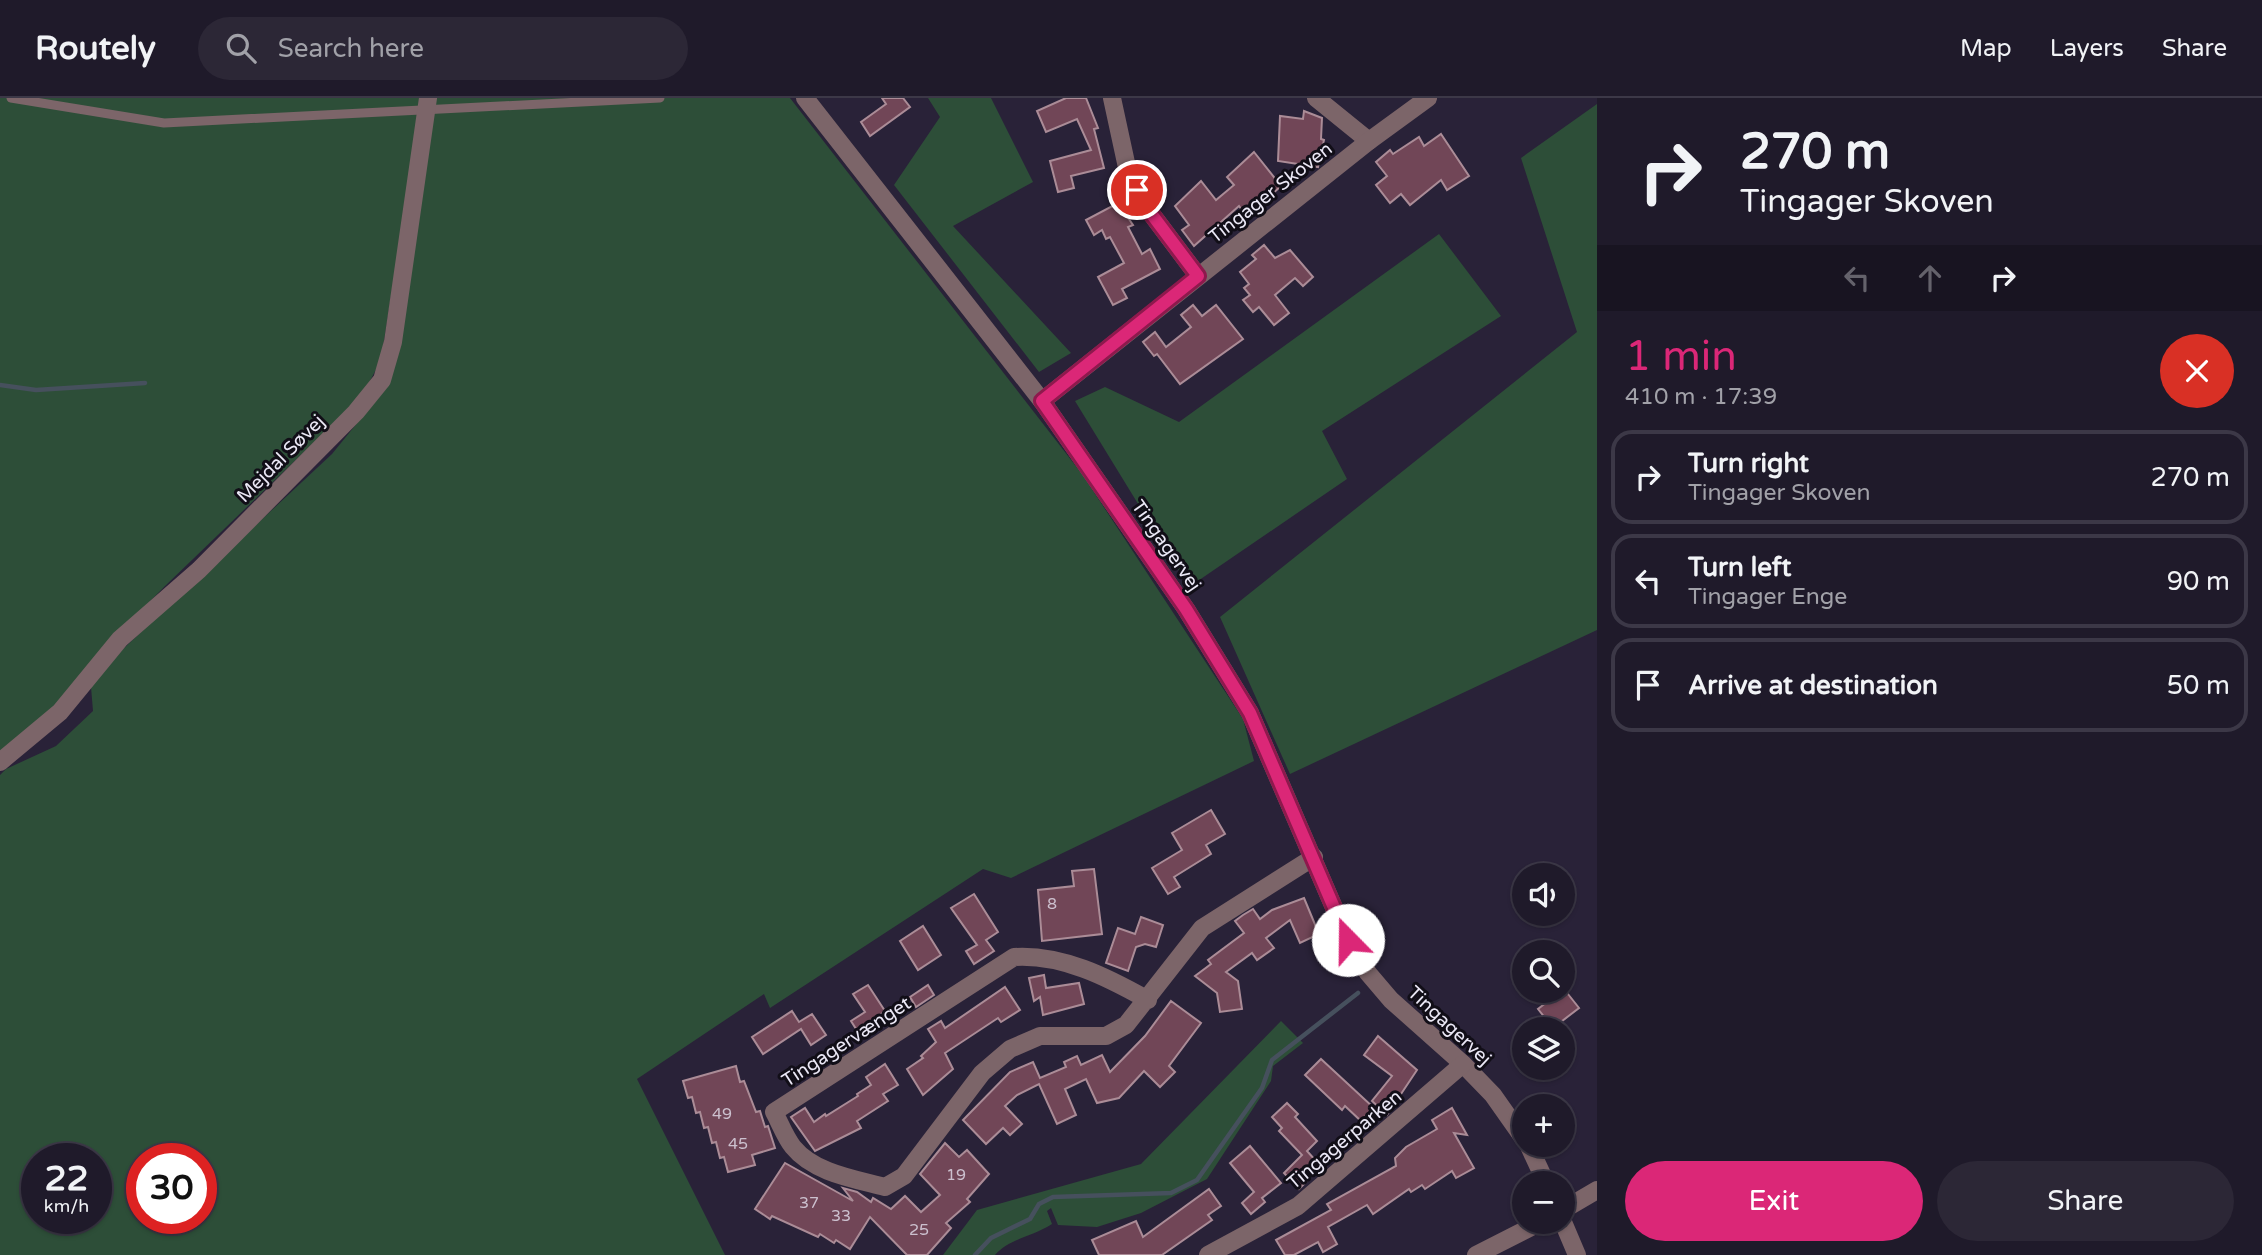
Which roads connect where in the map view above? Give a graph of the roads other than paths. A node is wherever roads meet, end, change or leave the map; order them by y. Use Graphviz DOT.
graph roads {
  1 [pos="11,98"];
  2 [pos="660,98"];
  3 [pos="805,98"];
  4 [pos="1112,98"];
  5 [pos="1316,98"];
  6 [pos="1428,98"];
  7 [pos="427,103"];
  8 [pos="1369,141"];
  9 [pos="1198,276"];
  10 [pos="1042,401"];
  11 [pos="0,762"];
  12 [pos="1314,857"];
  13 [pos="1148,1000"];
  14 [pos="1463,1064"];
  15 [pos="1512,1122"];
  16 [pos="1597,1189"];
  17 [pos="1575,1203"];
  18 [pos="1517,1234"];
  19 [pos="1568,1234"];
  20 [pos="1208,1255"];
  21 [pos="1476,1255"];
  22 [pos="1577,1255"];
  1 -- 7 [label="lane"];
  2 -- 7 [label="lane"];
  3 -- 10 [label="street, Tingagervej"];
  4 -- 9 [label="street"];
  5 -- 8 [label="street"];
  6 -- 8 [label="street, Tingager Skoven"];
  7 -- 11 [label="street, Mejdal Søvej"];
  8 -- 9 [label="street, Tingager Skoven"];
  9 -- 10 [label="street, Tingager Skoven"];
  10 -- 12 [label="street, Tingagervej"];
  12 -- 13 [label="street, Tingagervænget"];
  12 -- 14 [label="street, Tingagervej"];
  13 -- 13 [label="street, Tingagervænget"];
  14 -- 15 [label="street, Tingagervej"];
  14 -- 20 [label="street, Tingagerparken"];
  16 -- 17 [label="street"];
  18 -- 21 [label="street"];
  19 -- 22 [label="street"];
}
